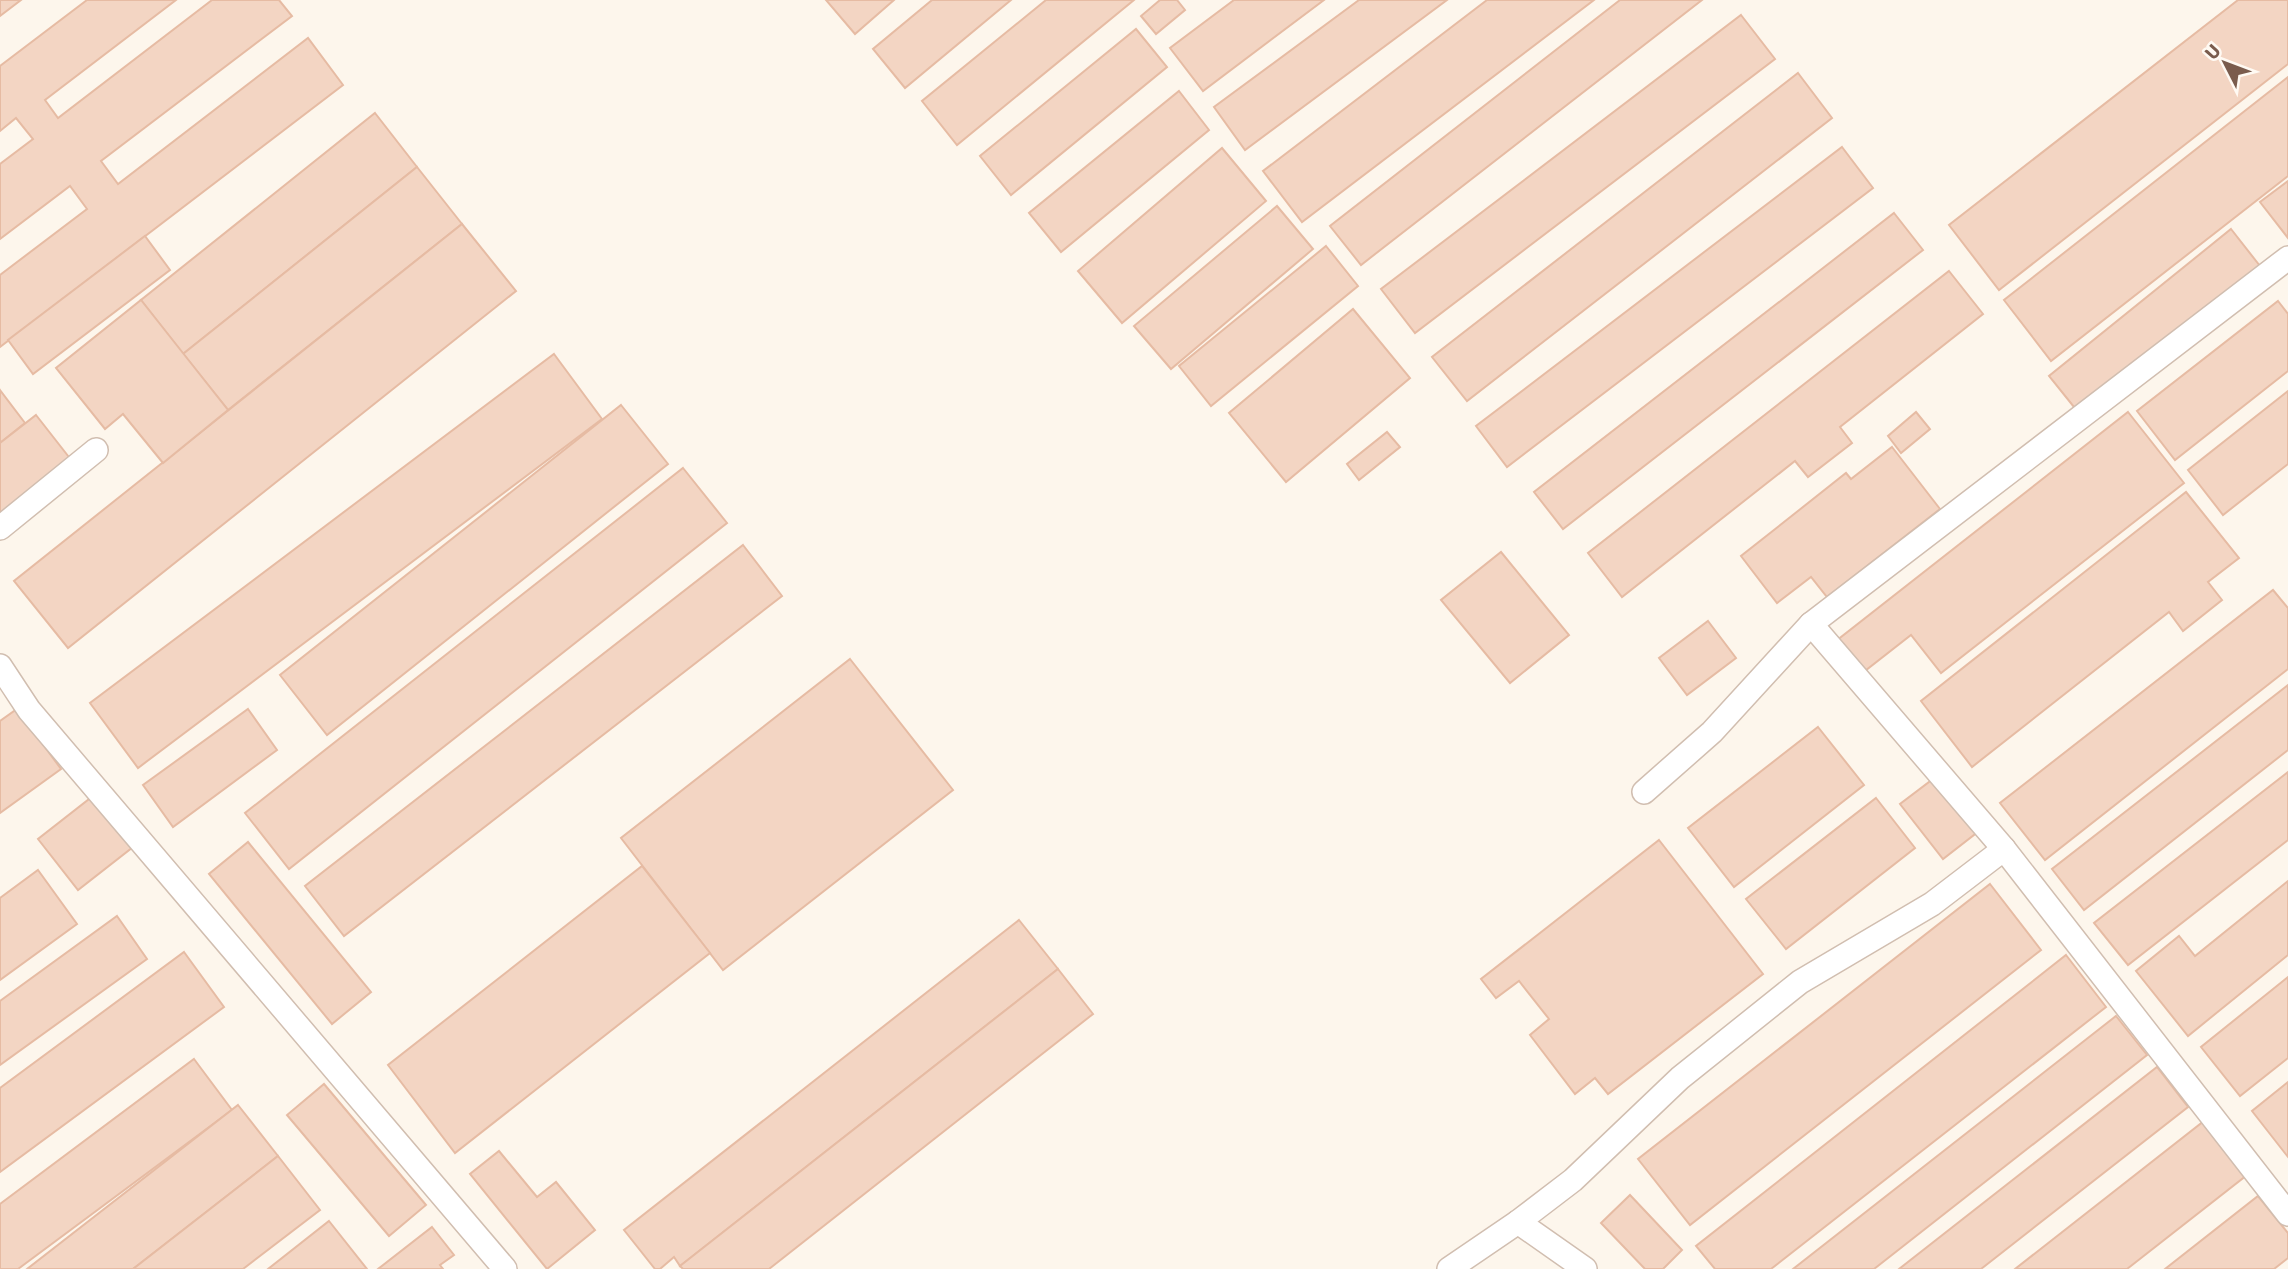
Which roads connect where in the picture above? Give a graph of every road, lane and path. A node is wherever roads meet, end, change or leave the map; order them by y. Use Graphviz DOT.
graph roads {
  1 [pos="2288,258"];
  2 [pos="96,450"];
  3 [pos="0,527"];
  4 [pos="1811,624"];
  5 [pos="0,666"];
  6 [pos="1644,793"];
  7 [pos="2004,849"];
  8 [pos="2288,1214"];
  9 [pos="1518,1222"];
  10 [pos="505,1269"];
  11 [pos="1449,1269"];
  12 [pos="1585,1269"];
  1 -- 4 [label="lane"];
  2 -- 3 [label="lane"];
  4 -- 6 [label="lane"];
  4 -- 7 [label="lane"];
  5 -- 10 [label="lane"];
  7 -- 8 [label="lane"];
  7 -- 9 [label="lane"];
  9 -- 11 [label="lane"];
  9 -- 12 [label="lane"];
}
